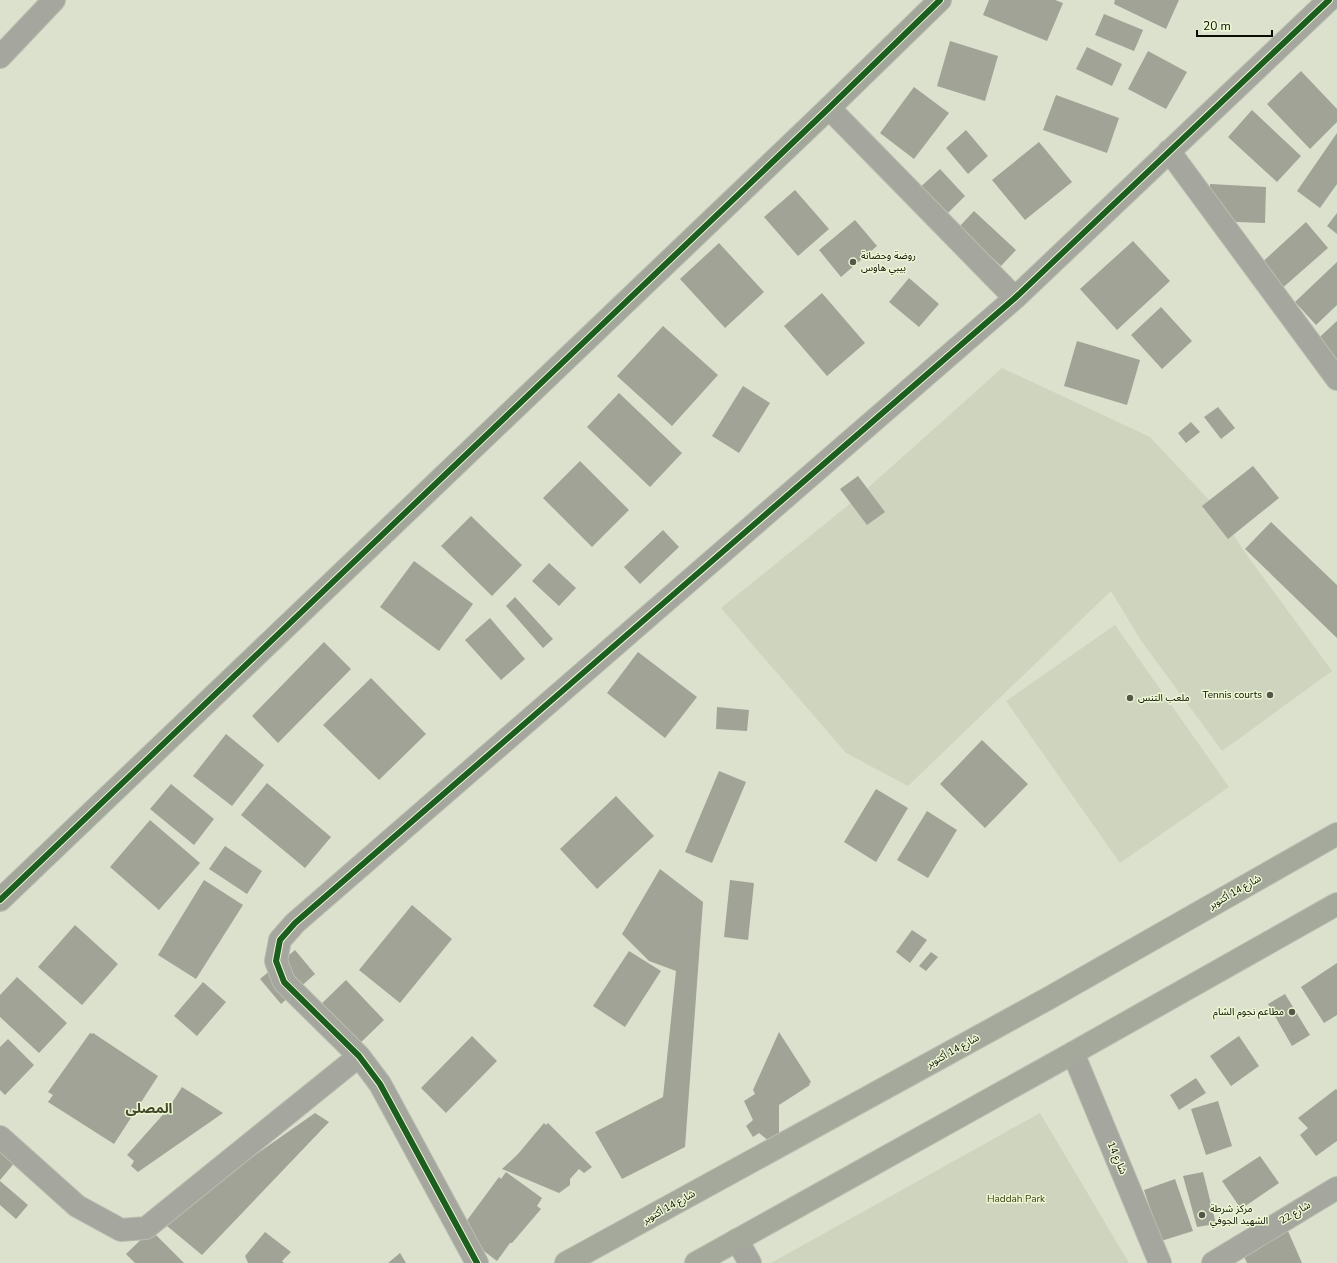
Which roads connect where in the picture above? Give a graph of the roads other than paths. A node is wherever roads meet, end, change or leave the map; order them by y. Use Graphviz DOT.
graph roads {
  1 [pos="54,0"];
  2 [pos="940,0"];
  3 [pos="1329,0"];
  4 [pos="0,58"];
  5 [pos="829,108"];
  6 [pos="1169,151"];
  7 [pos="1015,298"];
  8 [pos="1337,379"];
  9 [pos="1337,834"];
  10 [pos="0,900"];
  11 [pos="1337,904"];
  12 [pos="1073,1053"];
  13 [pos="359,1056"];
  14 [pos="0,1137"];
  15 [pos="1337,1188"];
  16 [pos="738,1240"];
  17 [pos="477,1263"];
  18 [pos="566,1263"];
  19 [pos="696,1263"];
  20 [pos="750,1263"];
  21 [pos="1160,1263"];
  22 [pos="1213,1263"];
  1 -- 4 [label="street"];
  2 -- 5 [label="street"];
  3 -- 6 [label="street"];
  5 -- 7 [label="street"];
  5 -- 10 [label="street"];
  6 -- 7 [label="street"];
  6 -- 8 [label="street"];
  7 -- 13 [label="street"];
  9 -- 18 [label="main road, شارع 14 أكتوبر"];
  11 -- 12 [label="main road"];
  12 -- 16 [label="main road"];
  12 -- 21 [label="street, شارع 14"];
  13 -- 14 [label="street"];
  13 -- 17 [label="street"];
  15 -- 22 [label="street, شارع 22"];
  16 -- 19 [label="main road"];
  16 -- 20 [label="street"];
}
